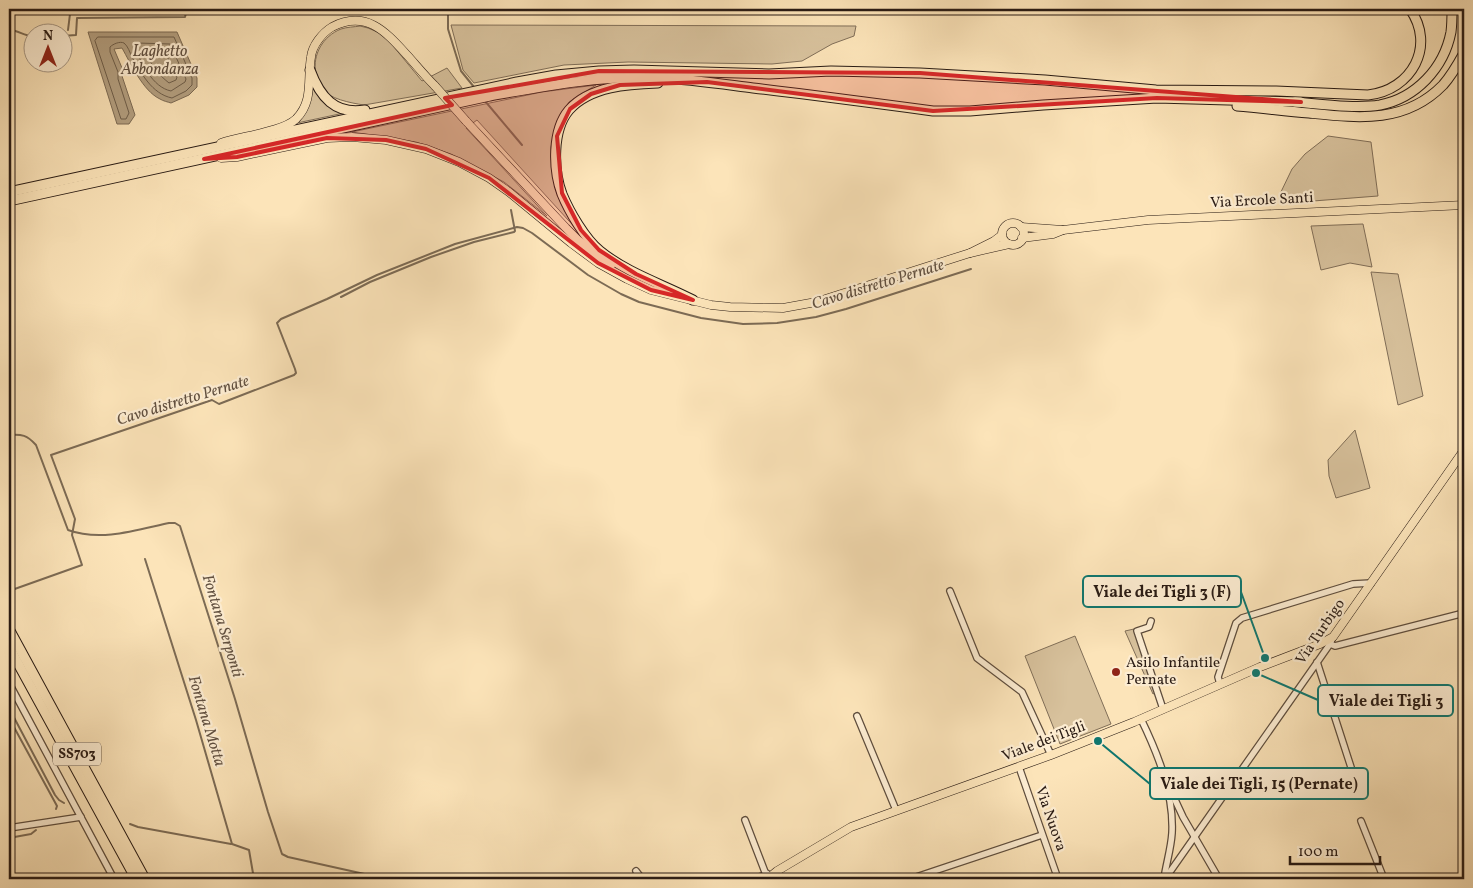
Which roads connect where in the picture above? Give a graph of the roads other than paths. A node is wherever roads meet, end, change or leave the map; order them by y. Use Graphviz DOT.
graph roads {
  1 [pos="1410,9"];
  2 [pos="1452,9"];
  3 [pos="1464,53"];
  4 [pos="310,70"];
  5 [pos="707,82"];
  6 [pos="480,94"];
  7 [pos="1185,95"];
  8 [pos="435,100"];
  9 [pos="193,152"];
  10 [pos="204,159"];
  11 [pos="9,192"];
  12 [pos="9,201"];
  13 [pos="1464,205"];
  14 [pos="1021,227"];
  15 [pos="1062,230"];
  16 [pos="1002,235"];
  17 [pos="1022,238"];
  18 [pos="1009,244"];
  19 [pos="970,253"];
  20 [pos="693,300"];
  21 [pos="1464,450"];
  22 [pos="1372,583"];
  23 [pos="950,591"];
  24 [pos="1464,613"];
  25 [pos="1151,621"];
  26 [pos="9,629"];
  27 [pos="1332,640"];
  28 [pos="9,647"];
  29 [pos="1317,662"];
  30 [pos="9,683"];
  31 [pos="1220,684"];
  32 [pos="1163,709"];
  33 [pos="857,716"];
  34 [pos="1141,718"];
  35 [pos="1051,755"];
  36 [pos="1019,767"];
  37 [pos="1166,781"];
  38 [pos="1359,792"];
  39 [pos="896,810"];
  40 [pos="1179,810"];
  41 [pos="1172,815"];
  42 [pos="81,817"];
  43 [pos="745,820"];
  44 [pos="1360,821"];
  45 [pos="9,828"];
  46 [pos="1042,835"];
  47 [pos="1195,838"];
  48 [pos="636,871"];
  49 [pos="771,878"];
  50 [pos="114,879"];
  51 [pos="136,879"];
  52 [pos="145,879"];
  53 [pos="642,879"];
  54 [pos="753,879"];
  55 [pos="910,879"];
  56 [pos="1058,879"];
  57 [pos="1164,879"];
  58 [pos="1218,879"];
  59 [pos="1384,879"];
  1 -- 7 [label="highway"];
  2 -- 7 [label="highway"];
  3 -- 7 [label="highway"];
  4 -- 8 [label="highway"];
  4 -- 9 [label="main road"];
  4 -- 20 [label="main road, bridge"];
  5 -- 6 [label="highway"];
  5 -- 7 [label="highway"];
  5 -- 20 [label="highway"];
  6 -- 7 [label="highway"];
  6 -- 8 [label="highway"];
  6 -- 10 [label="highway"];
  8 -- 9 [label="highway"];
  9 -- 11 [label="highway"];
  10 -- 12 [label="highway"];
  10 -- 20 [label="main road"];
  13 -- 15 [label="main road, Via Ercole Santi"];
  14 -- 15 [label="main road, Via Ercole Santi"];
  14 -- 16 [label="main road"];
  14 -- 17 [label="main road"];
  15 -- 17 [label="main road, Via Ercole Santi"];
  16 -- 18 [label="main road"];
  16 -- 19 [label="main road"];
  17 -- 18 [label="main road"];
  18 -- 19 [label="main road"];
  19 -- 20 [label="main road"];
  21 -- 22 [label="main road, Via Turbigo"];
  22 -- 27 [label="main road, Via Turbigo"];
  22 -- 31 [label="street"];
  23 -- 35 [label="street"];
  24 -- 27 [label="street"];
  25 -- 32 [label="street"];
  26 -- 52 [label="highway, SS703"];
  27 -- 29 [label="street, Via Turbigo"];
  27 -- 31 [label="main road, Viale dei Tigli"];
  28 -- 51 [label="highway, SS703"];
  29 -- 38 [label="street"];
  29 -- 47 [label="street, Via Turbigo"];
  30 -- 42 [label="street"];
  31 -- 32 [label="main road, Viale dei Tigli"];
  32 -- 34 [label="main road, Viale dei Tigli"];
  33 -- 39 [label="street"];
  34 -- 35 [label="main road, Viale dei Tigli"];
  34 -- 37 [label="street"];
  35 -- 36 [label="main road, Viale dei Tigli"];
  36 -- 39 [label="main road, Viale dei Tigli"];
  36 -- 46 [label="street, Via Nuova"];
  37 -- 40 [label="street"];
  37 -- 41 [label="street"];
  39 -- 49 [label="main road, Viale dei Tigli"];
  40 -- 41 [label="street"];
  40 -- 47 [label="street"];
  41 -- 57 [label="street"];
  42 -- 45 [label="street"];
  42 -- 50 [label="street"];
  43 -- 49 [label="street"];
  44 -- 59 [label="street"];
  46 -- 55 [label="street"];
  46 -- 56 [label="street, Via Nuova"];
  47 -- 57 [label="street, Via Turbigo"];
  47 -- 58 [label="street"];
  48 -- 53 [label="street"];
  49 -- 54 [label="street"];
}
